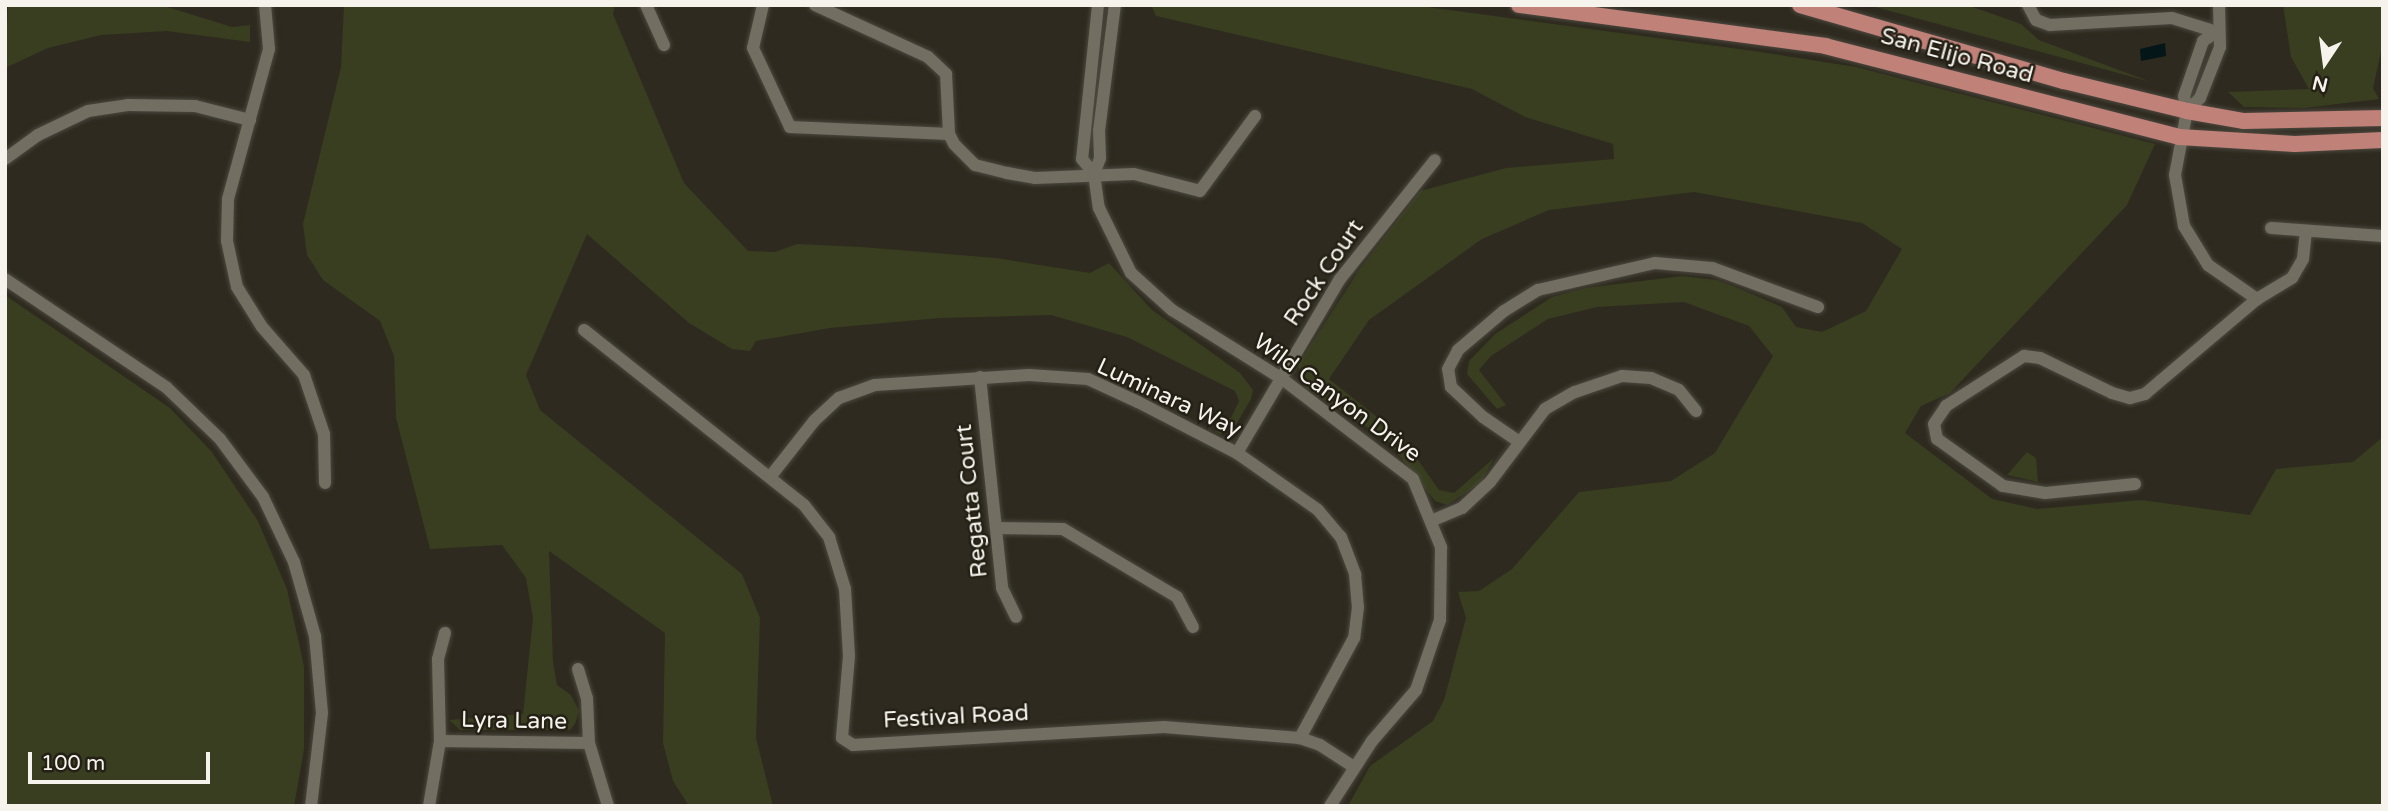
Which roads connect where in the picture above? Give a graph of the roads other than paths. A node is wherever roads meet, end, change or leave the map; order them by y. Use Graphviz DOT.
graph roads {
  1 [pos="265,5"];
  2 [pos="646,5"];
  3 [pos="763,5"];
  4 [pos="815,5"];
  5 [pos="1098,5"];
  6 [pos="1115,5"];
  7 [pos="1519,5"];
  8 [pos="1800,5"];
  9 [pos="2028,5"];
  10 [pos="2219,5"];
  11 [pos="2217,32"];
  12 [pos="664,45"];
  13 [pos="2196,63"];
  14 [pos="2212,69"];
  15 [pos="2187,111"];
  16 [pos="1255,116"];
  17 [pos="2383,118"];
  18 [pos="250,120"];
  19 [pos="949,134"];
  20 [pos="2179,137"];
  21 [pos="2383,140"];
  22 [pos="5,159"];
  23 [pos="1435,160"];
  24 [pos="1094,174"];
  25 [pos="2271,228"];
  26 [pos="2306,232"];
  27 [pos="2383,236"];
  28 [pos="5,279"];
  29 [pos="2257,299"];
  30 [pos="1818,307"];
  31 [pos="584,330"];
  32 [pos="980,377"];
  33 [pos="1281,378"];
  34 [pos="1696,411"];
  35 [pos="1518,441"];
  36 [pos="1237,453"];
  37 [pos="770,477"];
  38 [pos="325,483"];
  39 [pos="2135,484"];
  40 [pos="1431,521"];
  41 [pos="996,528"];
  42 [pos="1016,617"];
  43 [pos="1193,627"];
  44 [pos="445,633"];
  45 [pos="579,669"];
  46 [pos="1300,738"];
  47 [pos="440,741"];
  48 [pos="589,743"];
  49 [pos="1354,767"];
  50 [pos="311,806"];
  51 [pos="429,806"];
  52 [pos="608,806"];
  53 [pos="1330,806"];
  1 -- 18 [label="street"];
  2 -- 12 [label="street"];
  3 -- 19 [label="street"];
  4 -- 19 [label="street"];
  5 -- 24 [label="street, Wild Canyon Drive"];
  6 -- 24 [label="street, Wild Canyon Drive"];
  7 -- 20 [label="main road, San Elijo Road"];
  8 -- 15 [label="main road, San Elijo Road"];
  9 -- 11 [label="street"];
  10 -- 11 [label="street"];
  11 -- 13 [label="street"];
  11 -- 14 [label="street"];
  13 -- 14 [label="street"];
  13 -- 15 [label="street"];
  14 -- 15 [label="street"];
  15 -- 17 [label="main road, San Elijo Road"];
  15 -- 20 [label="street"];
  16 -- 24 [label="street"];
  18 -- 22 [label="street"];
  18 -- 38 [label="street"];
  19 -- 24 [label="street"];
  20 -- 21 [label="main road, San Elijo Road"];
  20 -- 29 [label="street"];
  23 -- 33 [label="street, Rock Court"];
  24 -- 33 [label="street, Wild Canyon Drive"];
  25 -- 26 [label="street"];
  26 -- 27 [label="street"];
  26 -- 29 [label="street"];
  28 -- 50 [label="street"];
  29 -- 39 [label="street"];
  30 -- 35 [label="street"];
  31 -- 37 [label="street"];
  32 -- 36 [label="street, Luminara Way"];
  32 -- 37 [label="street, Luminara Way"];
  32 -- 41 [label="street, Regatta Court"];
  33 -- 36 [label="street, Rock Court"];
  33 -- 40 [label="street, Wild Canyon Drive"];
  34 -- 35 [label="street"];
  35 -- 40 [label="street"];
  36 -- 46 [label="street, Luminara Way"];
  37 -- 46 [label="street, Festival Road"];
  40 -- 49 [label="street, Wild Canyon Drive"];
  41 -- 42 [label="street, Regatta Court"];
  41 -- 43 [label="street"];
  44 -- 47 [label="street"];
  45 -- 48 [label="street"];
  46 -- 49 [label="street, Festival Road"];
  47 -- 48 [label="street, Lyra Lane"];
  47 -- 51 [label="street"];
  48 -- 52 [label="street"];
  49 -- 53 [label="street, Wild Canyon Drive"];
}
